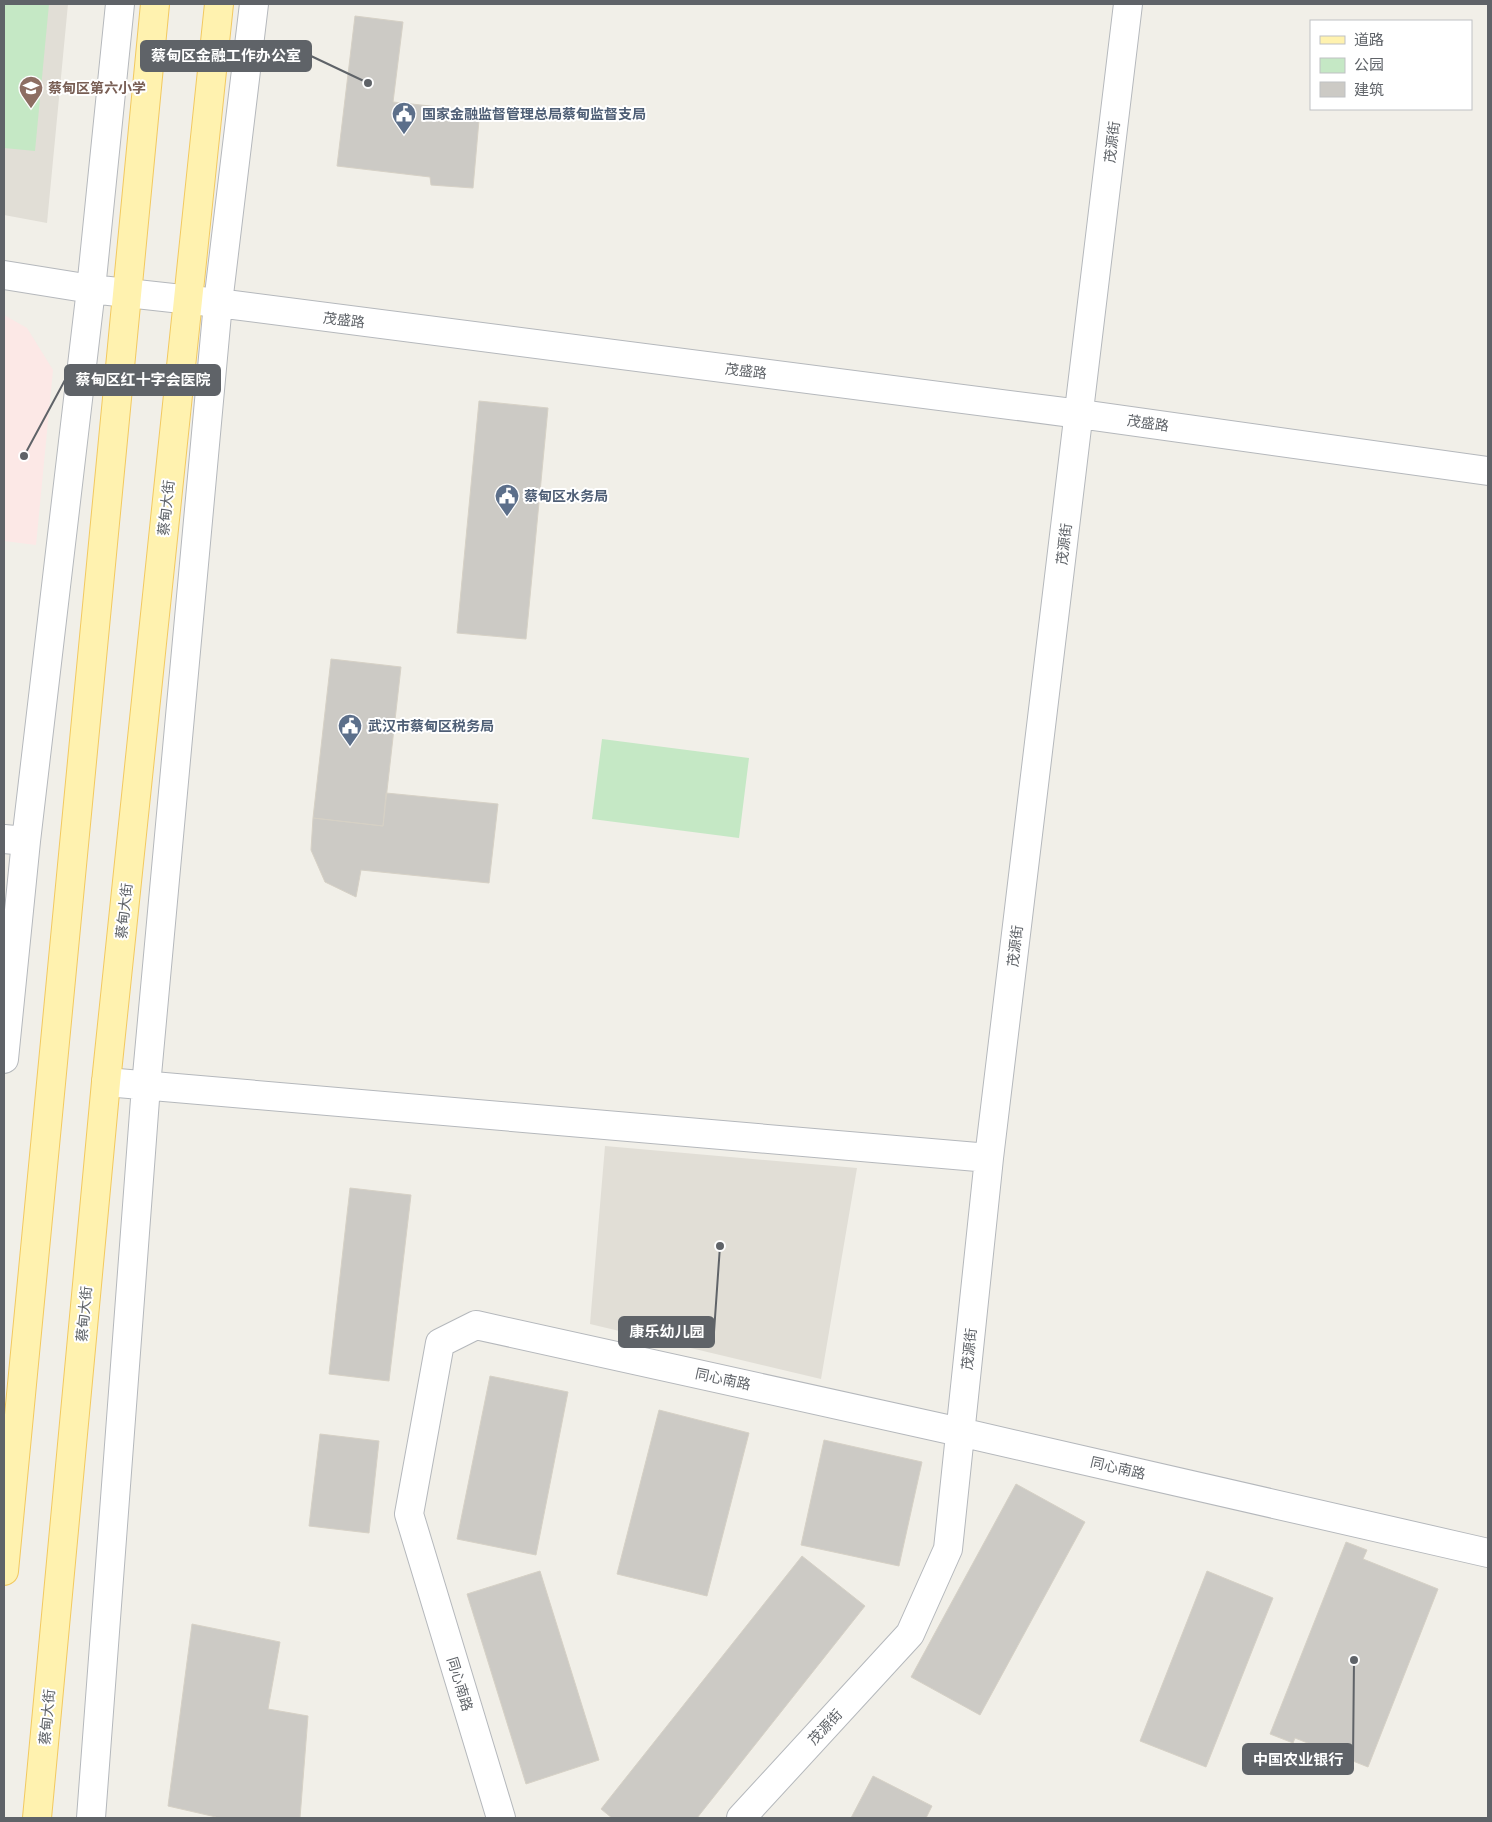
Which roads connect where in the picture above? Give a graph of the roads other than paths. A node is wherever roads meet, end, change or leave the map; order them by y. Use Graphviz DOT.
graph roads {
  1 [pos="120,4"];
  2 [pos="154,4"];
  3 [pos="219,4"];
  4 [pos="254,4"];
  5 [pos="1128,4"];
  6 [pos="4,275"];
  7 [pos="91,289"];
  8 [pos="126,293"];
  9 [pos="187,300"];
  10 [pos="218,303"];
  11 [pos="1080,414"];
  12 [pos="1488,471"];
  13 [pos="15,840"];
  14 [pos="4,1059"];
  15 [pos="106,1082"];
  16 [pos="146,1086"];
  17 [pos="990,1158"];
  18 [pos="960,1432"];
  19 [pos="1488,1553"];
  20 [pos="4,1571"];
  21 [pos="37,1818"];
  22 [pos="91,1818"];
  23 [pos="501,1818"];
  24 [pos="741,1818"];
  1 -- 7 [label="street"];
  2 -- 8 [label="main road"];
  3 -- 9 [label="main road, 蔡甸大街"];
  4 -- 10 [label="street"];
  5 -- 11 [label="street, 茂源街"];
  6 -- 7 [label="street, 茂盛路"];
  7 -- 8 [label="street, 茂盛路"];
  7 -- 13 [label="street"];
  8 -- 9 [label="street, 茂盛路"];
  8 -- 20 [label="main road"];
  9 -- 10 [label="street, 茂盛路"];
  9 -- 15 [label="main road, 蔡甸大街"];
  10 -- 11 [label="street, 茂盛路"];
  10 -- 16 [label="street"];
  11 -- 12 [label="street, 茂盛路"];
  11 -- 17 [label="street, 茂源街"];
  13 -- 14 [label="street"];
  15 -- 16 [label="street"];
  15 -- 21 [label="main road, 蔡甸大街"];
  16 -- 17 [label="street"];
  16 -- 22 [label="street"];
  17 -- 18 [label="street, 茂源街"];
  18 -- 19 [label="street, 同心南路"];
  18 -- 23 [label="street, 同心南路"];
  18 -- 24 [label="street, 茂源街"];
}
